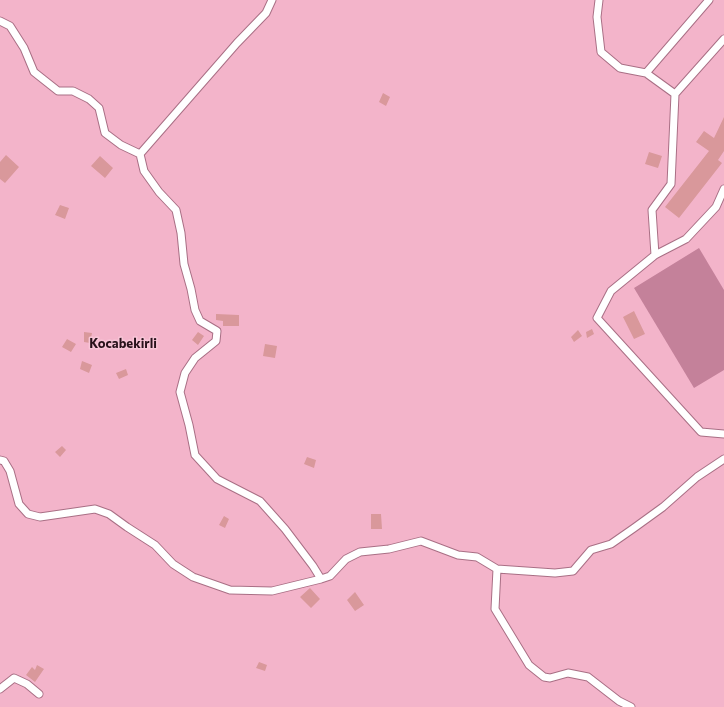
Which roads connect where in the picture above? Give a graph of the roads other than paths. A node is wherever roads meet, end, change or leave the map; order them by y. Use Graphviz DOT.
graph roads {
  1 [pos="272,0"];
  2 [pos="599,0"];
  3 [pos="709,0"];
  4 [pos="0,21"];
  5 [pos="724,39"];
  6 [pos="646,73"];
  7 [pos="676,94"];
  8 [pos="140,154"];
  9 [pos="724,189"];
  10 [pos="655,255"];
  11 [pos="724,434"];
  12 [pos="724,459"];
  13 [pos="0,460"];
  14 [pos="497,569"];
  15 [pos="321,579"];
  16 [pos="0,689"];
  17 [pos="39,694"];
  18 [pos="631,707"];
  1 -- 8 [label="street"];
  2 -- 6 [label="street"];
  3 -- 6 [label="street"];
  4 -- 8 [label="street"];
  5 -- 7 [label="street"];
  6 -- 7 [label="street"];
  7 -- 10 [label="street"];
  8 -- 15 [label="street"];
  9 -- 10 [label="street"];
  10 -- 11 [label="street"];
  12 -- 14 [label="street"];
  13 -- 15 [label="street"];
  14 -- 15 [label="street"];
  14 -- 18 [label="street"];
  16 -- 17 [label="street"];
}
